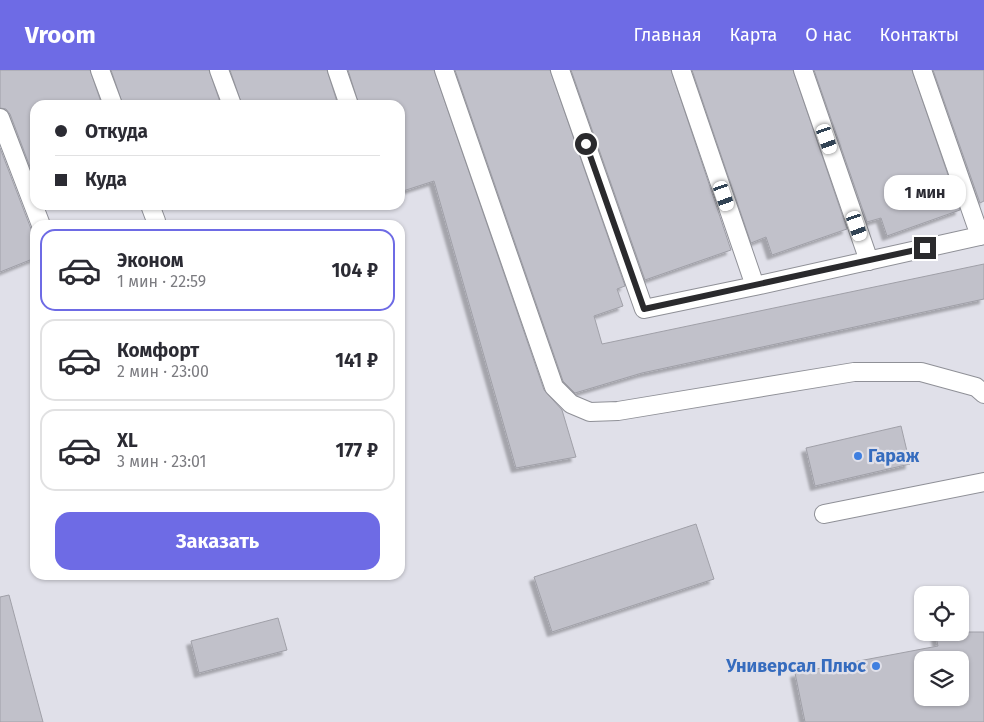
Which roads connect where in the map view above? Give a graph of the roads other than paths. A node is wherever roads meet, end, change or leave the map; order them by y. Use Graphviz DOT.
graph roads {
  1 [pos="100,70"];
  2 [pos="219,70"];
  3 [pos="337,70"];
  4 [pos="444,70"];
  5 [pos="560,70"];
  6 [pos="680,70"];
  7 [pos="803,70"];
  8 [pos="922,70"];
  9 [pos="111,100"];
  10 [pos="230,100"];
  11 [pos="347,100"];
  12 [pos="0,118"];
  13 [pos="30,196"];
  14 [pos="982,235"];
  15 [pos="870,261"];
  16 [pos="756,286"];
  17 [pos="984,394"];
  18 [pos="984,482"];
  19 [pos="824,514"];
  1 -- 9 [label="lane"];
  2 -- 10 [label="lane"];
  3 -- 11 [label="lane"];
  4 -- 17 [label="lane"];
  5 -- 16 [label="lane"];
  6 -- 16 [label="lane"];
  7 -- 15 [label="lane"];
  8 -- 14 [label="lane"];
  12 -- 13 [label="lane"];
  14 -- 15 [label="lane"];
  15 -- 16 [label="lane"];
  18 -- 19 [label="lane"];
}
